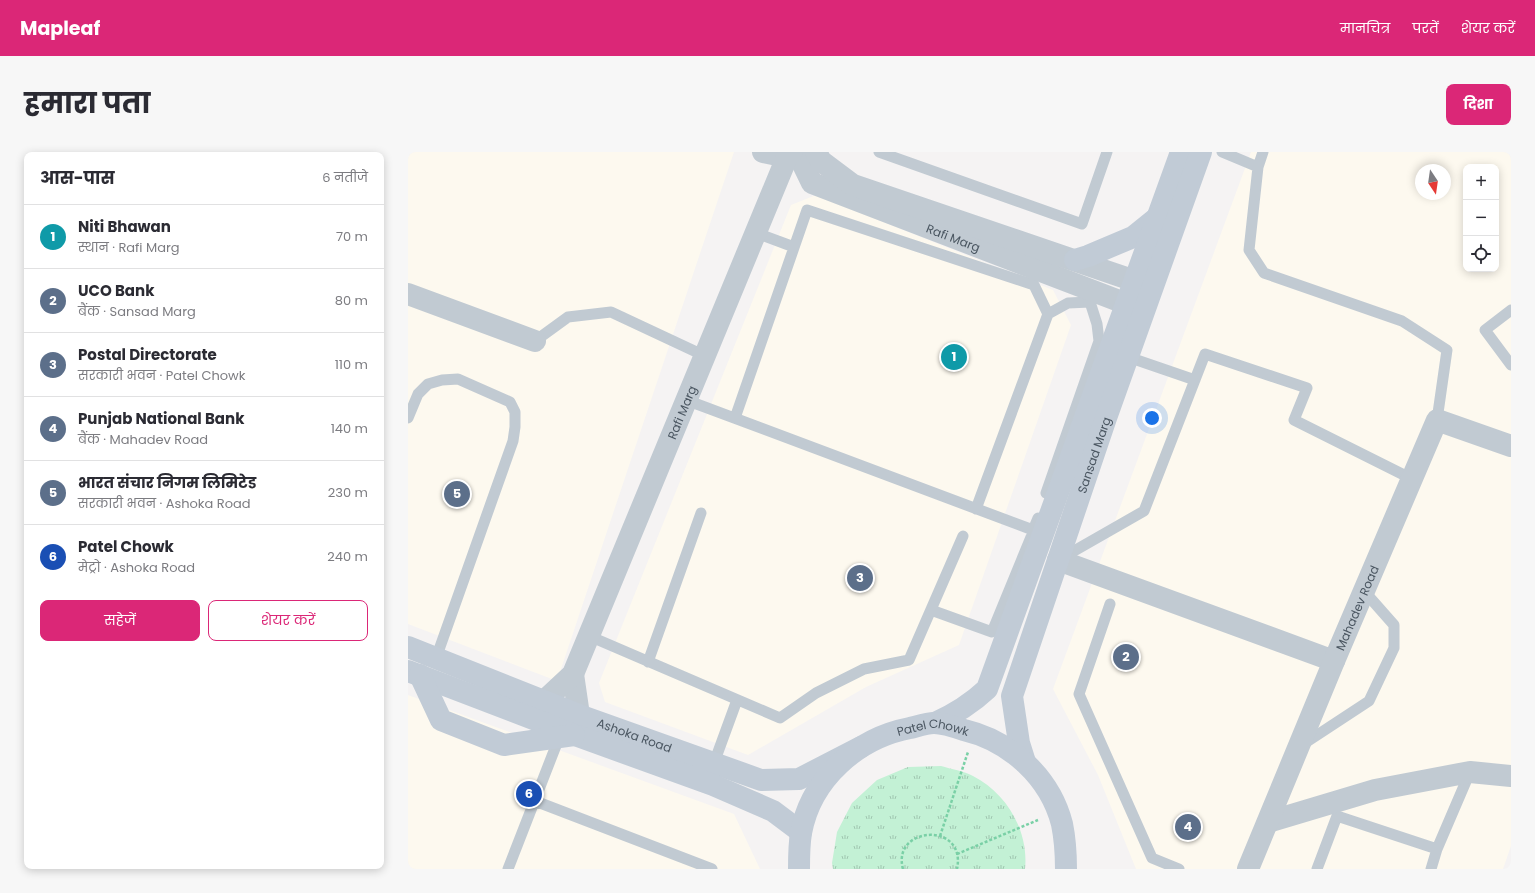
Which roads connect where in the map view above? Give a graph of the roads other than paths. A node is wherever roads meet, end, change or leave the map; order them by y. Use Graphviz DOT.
graph roads {
  1 [pos="763,152"];
  2 [pos="816,152"];
  3 [pos="879,152"];
  4 [pos="1107,152"];
  5 [pos="1181,152"];
  6 [pos="1201,152"];
  7 [pos="1222,152"];
  8 [pos="1263,152"];
  9 [pos="792,154"];
  10 [pos="1258,167"];
  11 [pos="1159,216"];
  12 [pos="756,233"];
  13 [pos="794,247"];
  14 [pos="1075,260"];
  15 [pos="1136,280"];
  16 [pos="408,294"];
  17 [pos="1137,304"];
  18 [pos="1511,310"];
  19 [pos="1048,314"];
  20 [pos="535,341"];
  21 [pos="705,356"];
  22 [pos="1128,357"];
  23 [pos="1511,365"];
  24 [pos="1195,380"];
  25 [pos="686,400"];
  26 [pos="408,418"];
  27 [pos="735,418"];
  28 [pos="1437,420"];
  29 [pos="1511,446"];
  30 [pos="1412,479"];
  31 [pos="976,509"];
  32 [pos="701,513"];
  33 [pos="1034,530"];
  34 [pos="963,536"];
  35 [pos="1058,560"];
  36 [pos="1364,591"];
  37 [pos="1110,604"];
  38 [pos="931,610"];
  39 [pos="589,636"];
  40 [pos="408,647"];
  41 [pos="436,658"];
  42 [pos="1334,661"];
  43 [pos="648,662"];
  44 [pos="573,674"];
  45 [pos="418,675"];
  46 [pos="737,700"];
  47 [pos="544,701"];
  48 [pos="935,723"];
  49 [pos="571,729"];
  50 [pos="861,746"];
  51 [pos="1298,748"];
  52 [pos="1025,762"];
  53 [pos="714,763"];
  54 [pos="1470,772"];
  55 [pos="1511,776"];
  56 [pos="535,801"];
  57 [pos="1268,822"];
  58 [pos="802,832"];
  59 [pos="1437,849"];
  60 [pos="508,869"];
  61 [pos="712,869"];
  62 [pos="799,869"];
  63 [pos="1066,869"];
  64 [pos="1179,869"];
  65 [pos="1248,869"];
  66 [pos="1318,869"];
  67 [pos="1431,869"];
  1 -- 9 [label="street"];
  2 -- 14 [label="street, Rafi Marg"];
  3 -- 4 [label="lane"];
  5 -- 11 [label="main road, Sansad Marg"];
  6 -- 17 [label="main road, Sansad Marg"];
  7 -- 10 [label="lane"];
  8 -- 10 [label="lane"];
  9 -- 12 [label="street, Rafi Marg"];
  9 -- 17 [label="street, Rafi Marg"];
  10 -- 28 [label="lane"];
  11 -- 14 [label="main road"];
  11 -- 15 [label="main road, Sansad Marg"];
  12 -- 13 [label="lane"];
  12 -- 21 [label="street, Rafi Marg"];
  13 -- 19 [label="lane"];
  13 -- 27 [label="lane"];
  14 -- 15 [label="street, Rafi Marg"];
  15 -- 17 [label="main road, Sansad Marg"];
  16 -- 20 [label="street"];
  17 -- 22 [label="main road, Sansad Marg"];
  17 -- 48 [label="main road, Sansad Marg"];
  18 -- 23 [label="lane"];
  19 -- 31 [label="lane"];
  19 -- 33 [label="lane"];
  20 -- 21 [label="lane"];
  21 -- 25 [label="street, Rafi Marg"];
  22 -- 24 [label="lane"];
  22 -- 35 [label="main road, Sansad Marg"];
  24 -- 30 [label="lane"];
  24 -- 35 [label="lane"];
  25 -- 27 [label="lane"];
  25 -- 39 [label="street, Rafi Marg"];
  26 -- 41 [label="lane"];
  27 -- 31 [label="lane"];
  28 -- 29 [label="street"];
  28 -- 30 [label="street, Mahadev Road"];
  30 -- 36 [label="street, Mahadev Road"];
  31 -- 33 [label="lane"];
  32 -- 43 [label="lane"];
  33 -- 38 [label="lane"];
  34 -- 38 [label="lane"];
  35 -- 42 [label="street"];
  35 -- 52 [label="main road, Sansad Marg"];
  36 -- 42 [label="street, Mahadev Road"];
  36 -- 51 [label="lane"];
  37 -- 64 [label="lane"];
  38 -- 46 [label="lane"];
  39 -- 43 [label="lane"];
  39 -- 44 [label="street, Rafi Marg"];
  40 -- 41 [label="main road, Ashoka Road"];
  41 -- 45 [label="lane"];
  41 -- 47 [label="main road, Ashoka Road"];
  42 -- 51 [label="street, Mahadev Road"];
  43 -- 46 [label="lane"];
  44 -- 47 [label="street, Rafi Marg"];
  44 -- 49 [label="street"];
  45 -- 49 [label="main road, Ashoka Road"];
  45 -- 49 [label="main road"];
  46 -- 53 [label="lane"];
  47 -- 49 [label="main road, Ashoka Road"];
  48 -- 50 [label="main road, Patel Chowk"];
  48 -- 52 [label="main road, Patel Chowk"];
  49 -- 53 [label="main road, Ashoka Road"];
  49 -- 56 [label="lane"];
  49 -- 58 [label="main road, Ashoka Road"];
  50 -- 53 [label="main road, Ashoka Road"];
  50 -- 58 [label="main road, Patel Chowk"];
  51 -- 57 [label="street, Mahadev Road"];
  52 -- 63 [label="main road, Patel Chowk"];
  54 -- 55 [label="street"];
  54 -- 57 [label="street"];
  54 -- 59 [label="lane"];
  56 -- 60 [label="lane"];
  56 -- 61 [label="lane"];
  57 -- 65 [label="street, Mahadev Road"];
  58 -- 62 [label="main road, Patel Chowk"];
  59 -- 66 [label="lane"];
  59 -- 67 [label="lane"];
}
